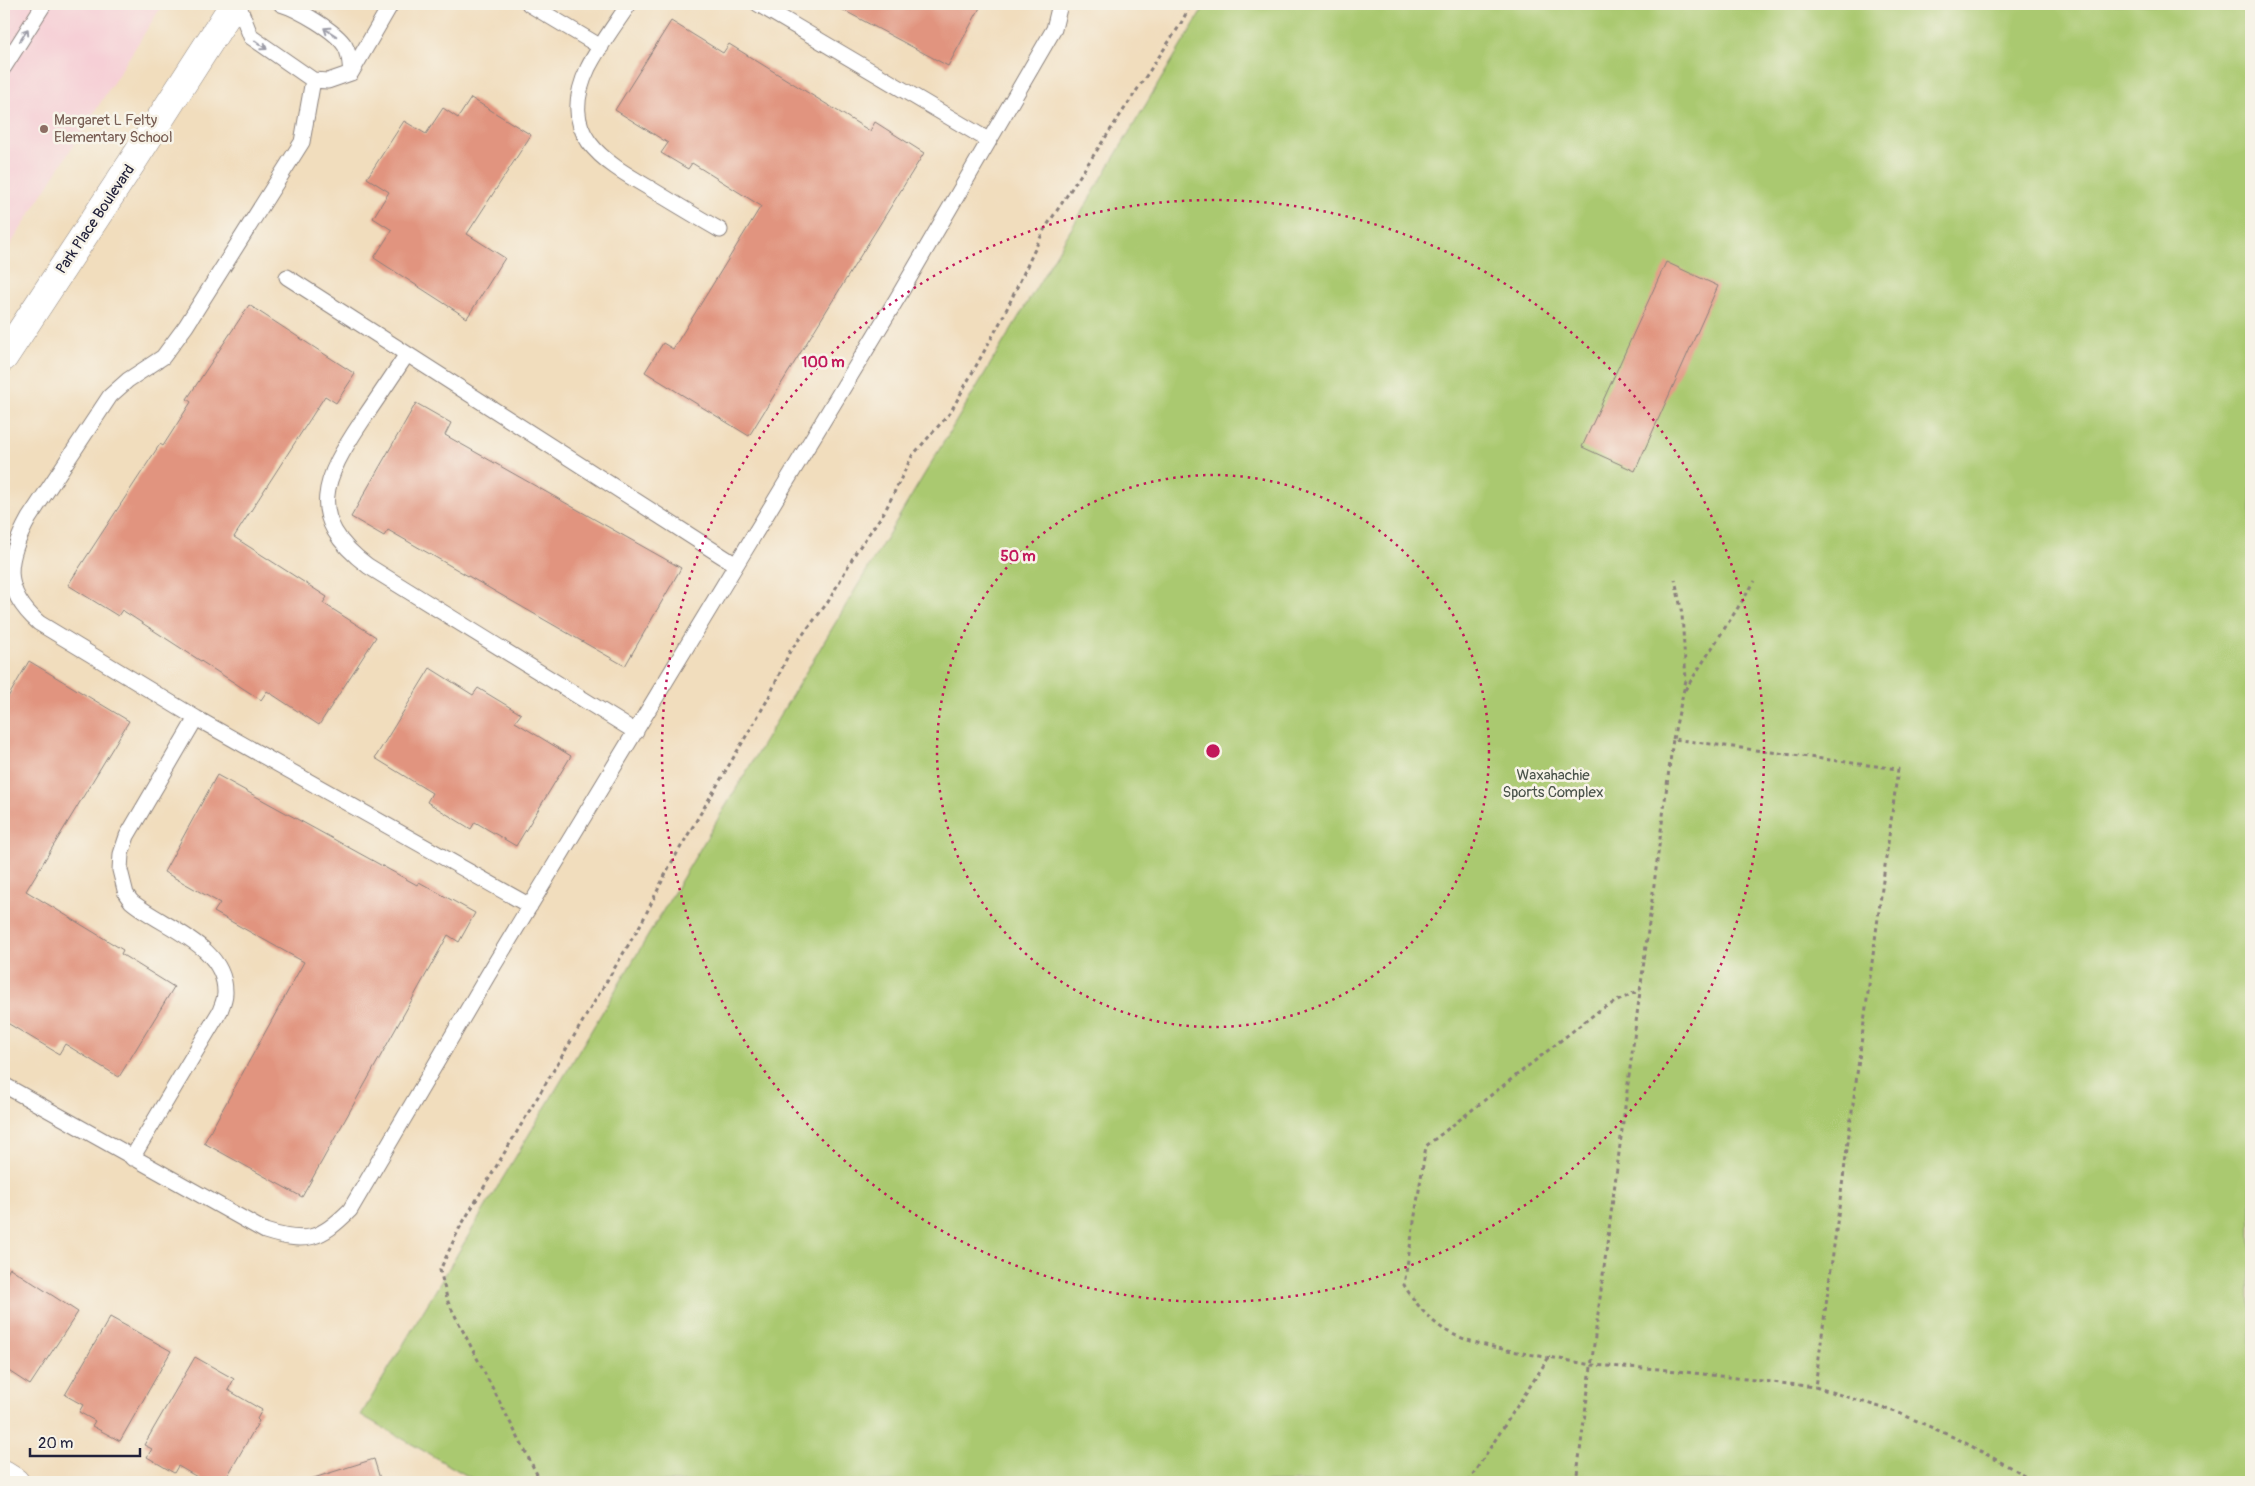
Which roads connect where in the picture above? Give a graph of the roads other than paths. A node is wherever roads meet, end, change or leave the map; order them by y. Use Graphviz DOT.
graph roads {
  1 [pos="44,4"];
  2 [pos="234,4"];
  3 [pos="238,4"];
  4 [pos="281,4"];
  5 [pos="391,4"];
  6 [pos="529,4"];
  7 [pos="629,4"];
  8 [pos="758,4"];
  9 [pos="1060,4"];
  10 [pos="601,47"];
  11 [pos="4,67"];
  12 [pos="351,73"];
  13 [pos="313,80"];
  14 [pos="988,140"];
  15 [pos="720,230"];
  16 [pos="287,278"];
  17 [pos="407,354"];
  18 [pos="4,357"];
  19 [pos="736,565"];
  20 [pos="196,718"];
  21 [pos="636,732"];
  22 [pos="530,906"];
  23 [pos="4,1085"];
  24 [pos="132,1158"];
  25 [pos="4,1476"];
  26 [pos="15,1482"];
  11 -- 1 [label="lane, one-way"];
  2 -- 18 [label="street, Park Place Boulevard"];
  3 -- 13 [label="lane, one-way"];
  12 -- 4 [label="lane, one-way"];
  5 -- 12 [label="lane"];
  6 -- 10 [label="lane"];
  7 -- 10 [label="lane"];
  8 -- 14 [label="lane"];
  9 -- 14 [label="lane"];
  10 -- 15 [label="lane"];
  12 -- 13 [label="lane"];
  13 -- 20 [label="lane"];
  14 -- 19 [label="lane"];
  16 -- 17 [label="lane"];
  17 -- 19 [label="lane"];
  17 -- 21 [label="lane"];
  19 -- 21 [label="lane"];
  20 -- 22 [label="lane"];
  20 -- 24 [label="lane"];
  21 -- 22 [label="lane"];
  22 -- 24 [label="lane"];
  23 -- 24 [label="lane"];
  25 -- 26 [label="street"];
}
